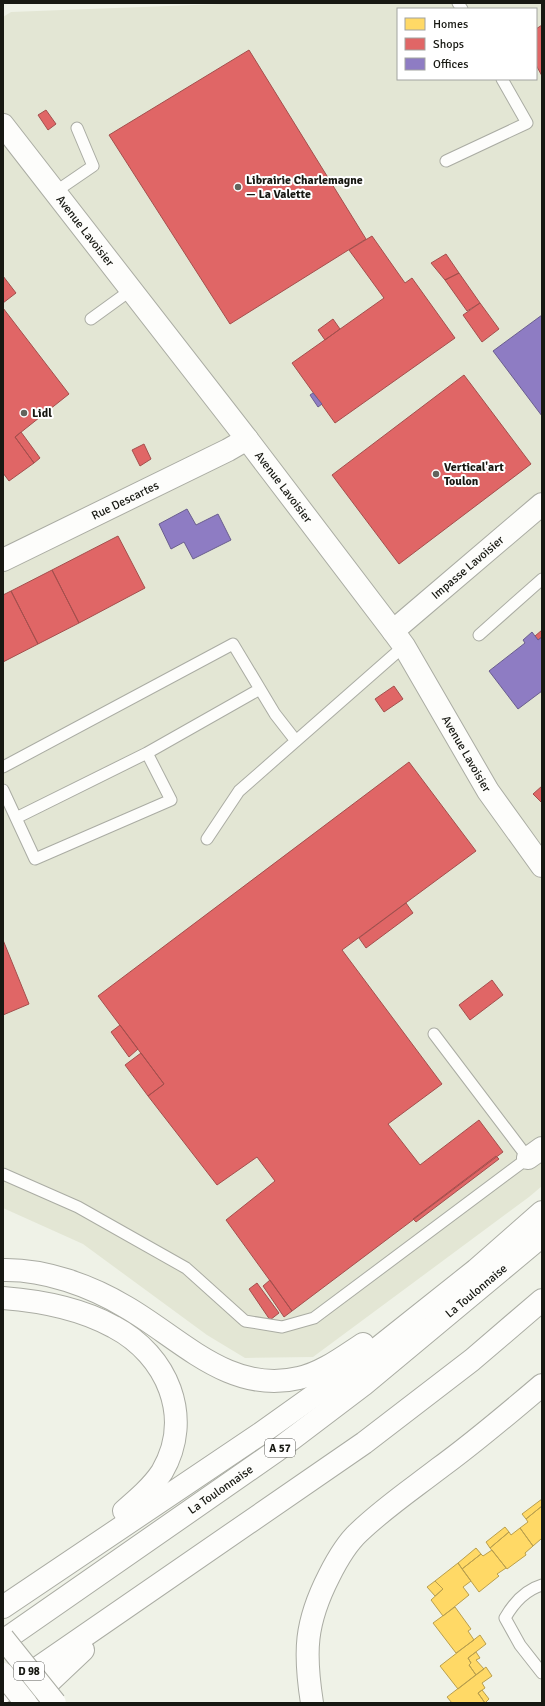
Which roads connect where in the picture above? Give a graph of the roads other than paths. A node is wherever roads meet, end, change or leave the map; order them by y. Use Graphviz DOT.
graph roads {
  1 [pos="503,80"];
  2 [pos="3,125"];
  3 [pos="77,128"];
  4 [pos="446,161"];
  5 [pos="55,192"];
  6 [pos="131,290"];
  7 [pos="91,319"];
  8 [pos="247,439"];
  9 [pos="542,504"];
  10 [pos="3,560"];
  11 [pos="542,579"];
  12 [pos="479,635"];
  13 [pos="399,638"];
  14 [pos="260,690"];
  15 [pos="296,741"];
  16 [pos="147,753"];
  17 [pos="3,767"];
  18 [pos="3,790"];
  19 [pos="16,818"];
  20 [pos="207,839"];
  21 [pos="542,866"];
  22 [pos="434,1034"];
  23 [pos="535,1153"];
  24 [pos="3,1174"];
  25 [pos="542,1212"];
  26 [pos="542,1236"];
  27 [pos="3,1270"];
  28 [pos="476,1270"];
  29 [pos="3,1298"];
  30 [pos="542,1300"];
  31 [pos="542,1385"];
  32 [pos="73,1558"];
  33 [pos="542,1585"];
  34 [pos="3,1607"];
  35 [pos="124,1609"];
  36 [pos="3,1640"];
  37 [pos="542,1673"];
  38 [pos="3,1674"];
  39 [pos="3,1692"];
  40 [pos="27,1703"];
  41 [pos="55,1703"];
  42 [pos="312,1703"];
  1 -- 4 [label="lane"];
  2 -- 5 [label="main road, Avenue Lavoisier"];
  3 -- 5 [label="lane"];
  5 -- 6 [label="main road, Avenue Lavoisier"];
  6 -- 7 [label="lane"];
  6 -- 8 [label="main road, Avenue Lavoisier"];
  8 -- 10 [label="main road, Rue Descartes"];
  8 -- 13 [label="main road, Avenue Lavoisier"];
  9 -- 13 [label="main road, Impasse Lavoisier"];
  11 -- 12 [label="lane"];
  13 -- 15 [label="lane"];
  13 -- 21 [label="main road, Avenue Lavoisier"];
  14 -- 15 [label="lane"];
  14 -- 16 [label="lane"];
  14 -- 17 [label="lane"];
  15 -- 20 [label="lane"];
  16 -- 19 [label="lane"];
  16 -- 19 [label="lane"];
  18 -- 19 [label="lane"];
  22 -- 23 [label="lane"];
  23 -- 24 [label="lane"];
  25 -- 28 [label="main road"];
  26 -- 36 [label="main road, La Toulonnaise / A 57"];
  27 -- 28 [label="main road"];
  28 -- 32 [label="main road"];
  29 -- 32 [label="main road"];
  30 -- 35 [label="main road"];
  31 -- 42 [label="main road"];
  32 -- 34 [label="main road"];
  33 -- 37 [label="lane"];
  35 -- 39 [label="main road"];
  35 -- 40 [label="main road"];
  36 -- 41 [label="main road, D 98, bridge"];
  38 -- 40 [label="main road, bridge"];
}
